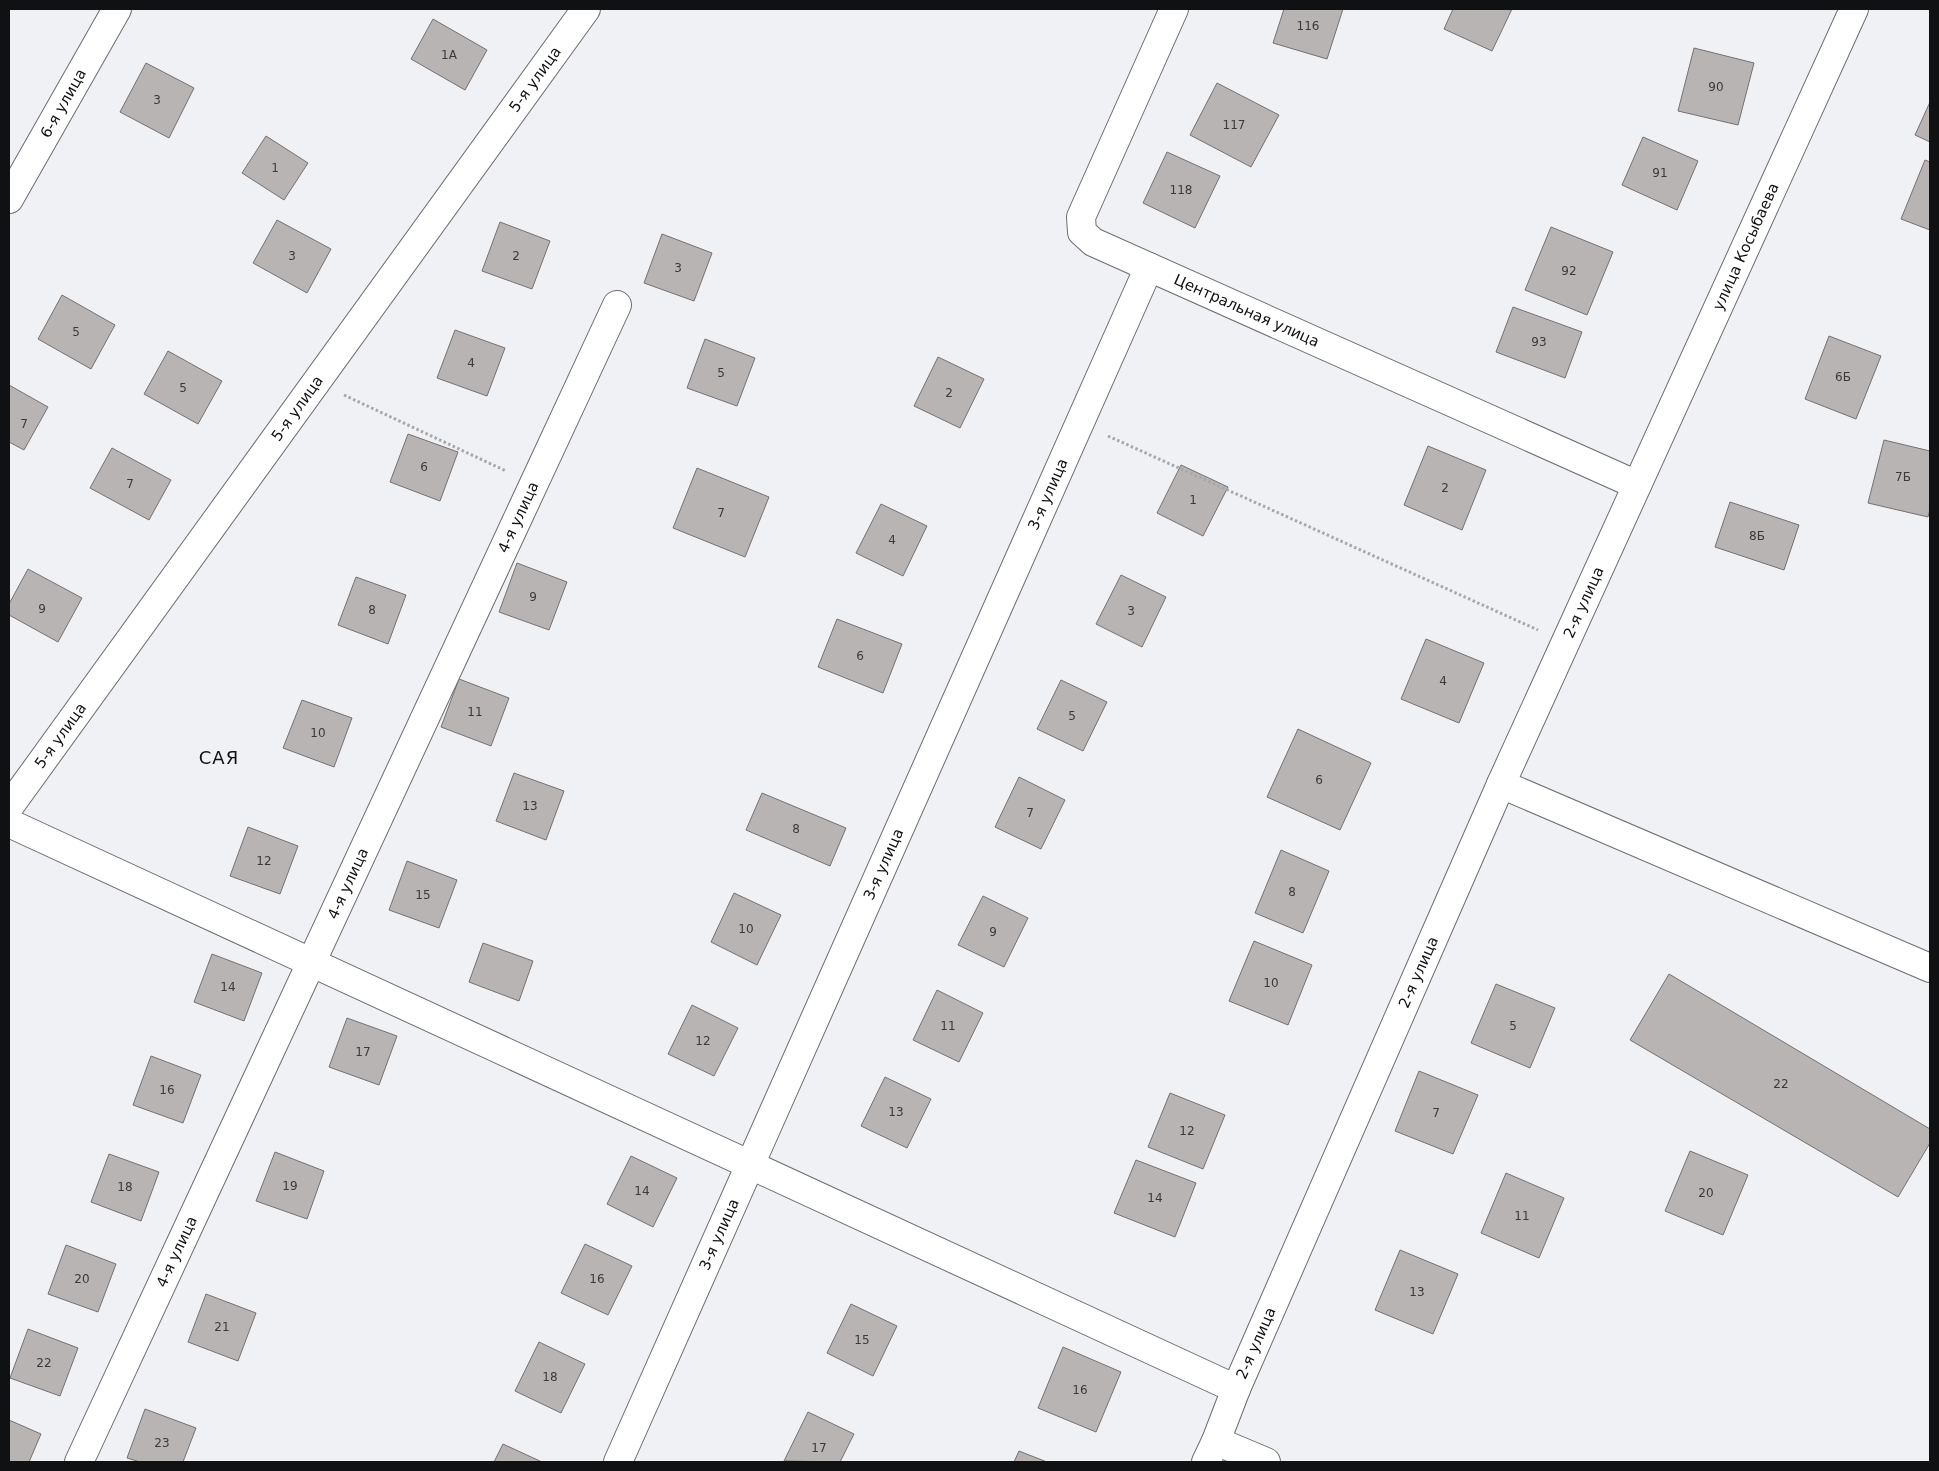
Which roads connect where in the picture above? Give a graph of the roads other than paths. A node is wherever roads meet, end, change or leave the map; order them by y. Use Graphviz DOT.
graph roads {
  1 [pos="117,9"];
  2 [pos="586,9"];
  3 [pos="1174,9"];
  4 [pos="1854,9"];
  5 [pos="9,198"];
  6 [pos="1148,267"];
  7 [pos="617,305"];
  8 [pos="1637,485"];
  9 [pos="1501,784"];
  10 [pos="9,807"];
  11 [pos="9,823"];
  12 [pos="311,963"];
  13 [pos="1930,968"];
  14 [pos="750,1165"];
  15 [pos="1236,1389"];
  16 [pos="1211,1451"];
  17 [pos="79,1462"];
  18 [pos="618,1462"];
  19 [pos="1266,1462"];
  1 -- 5 [label="street, 6-я улица"];
  2 -- 10 [label="street, 5-я улица"];
  3 -- 6 [label="street, Центральная улица"];
  4 -- 8 [label="street, улица Косыбаева"];
  6 -- 8 [label="street, Центральная улица"];
  6 -- 14 [label="street, 3-я улица"];
  7 -- 12 [label="street, 4-я улица"];
  8 -- 9 [label="street, 2-я улица"];
  9 -- 13 [label="street"];
  9 -- 15 [label="street, 2-я улица"];
  11 -- 12 [label="street"];
  12 -- 14 [label="street"];
  12 -- 17 [label="street, 4-я улица"];
  14 -- 15 [label="street"];
  14 -- 18 [label="street, 3-я улица"];
  15 -- 16 [label="street, 2-я улица"];
  16 -- 19 [label="street"];
}
